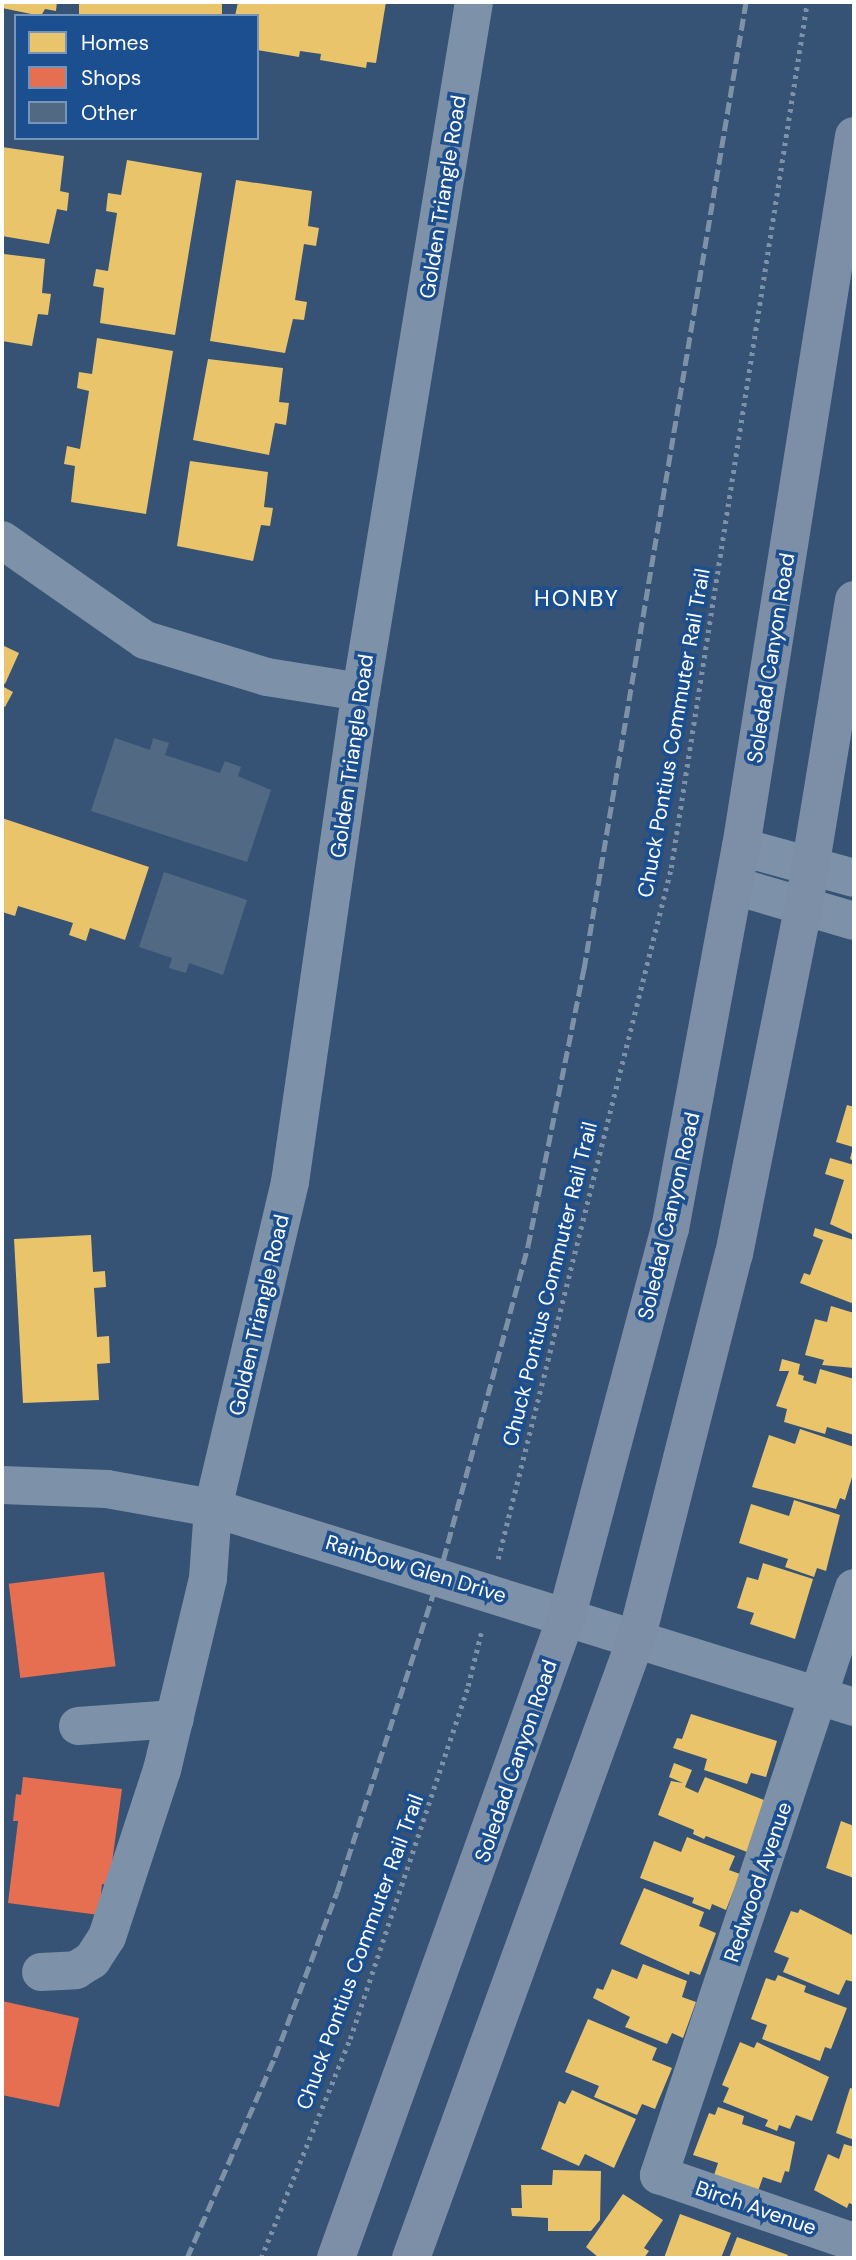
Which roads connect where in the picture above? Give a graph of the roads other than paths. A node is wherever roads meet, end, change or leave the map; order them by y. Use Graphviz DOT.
graph roads {
  1 [pos="474,2"];
  2 [pos="854,136"];
  3 [pos="2,540"];
  4 [pos="854,600"];
  5 [pos="361,692"];
  6 [pos="741,847"];
  7 [pos="811,865"];
  8 [pos="854,878"];
  9 [pos="734,886"];
  10 [pos="804,905"];
  11 [pos="854,921"];
  12 [pos="2,1485"];
  13 [pos="213,1508"];
  14 [pos="854,1588"];
  15 [pos="567,1615"];
  16 [pos="637,1636"];
  17 [pos="838,1701"];
  18 [pos="175,1719"];
  19 [pos="78,1726"];
  20 [pos="41,1972"];
  21 [pos="659,2175"];
  22 [pos="854,2242"];
  23 [pos="336,2258"];
  24 [pos="411,2258"];
  1 -- 5 [label="street, Golden Triangle Road"];
  2 -- 6 [label="main road, Soledad Canyon Road"];
  3 -- 5 [label="street"];
  4 -- 7 [label="main road"];
  5 -- 13 [label="street, Golden Triangle Road"];
  6 -- 7 [label="street"];
  6 -- 9 [label="main road, Soledad Canyon Road"];
  7 -- 8 [label="street"];
  7 -- 10 [label="main road"];
  9 -- 10 [label="street"];
  9 -- 15 [label="main road, Soledad Canyon Road"];
  10 -- 11 [label="street"];
  10 -- 16 [label="main road"];
  12 -- 13 [label="street, Rainbow Glen Drive"];
  13 -- 15 [label="street, Rainbow Glen Drive"];
  13 -- 18 [label="street, Golden Triangle Road"];
  14 -- 17 [label="street, Redwood Avenue"];
  15 -- 16 [label="street, Rainbow Glen Drive"];
  15 -- 23 [label="main road, Soledad Canyon Road"];
  16 -- 17 [label="street, Rainbow Glen Drive"];
  16 -- 24 [label="main road"];
  17 -- 21 [label="street, Redwood Avenue"];
  18 -- 19 [label="street"];
  18 -- 20 [label="street, Golden Triangle Road"];
  21 -- 22 [label="street, Birch Avenue"];
}
